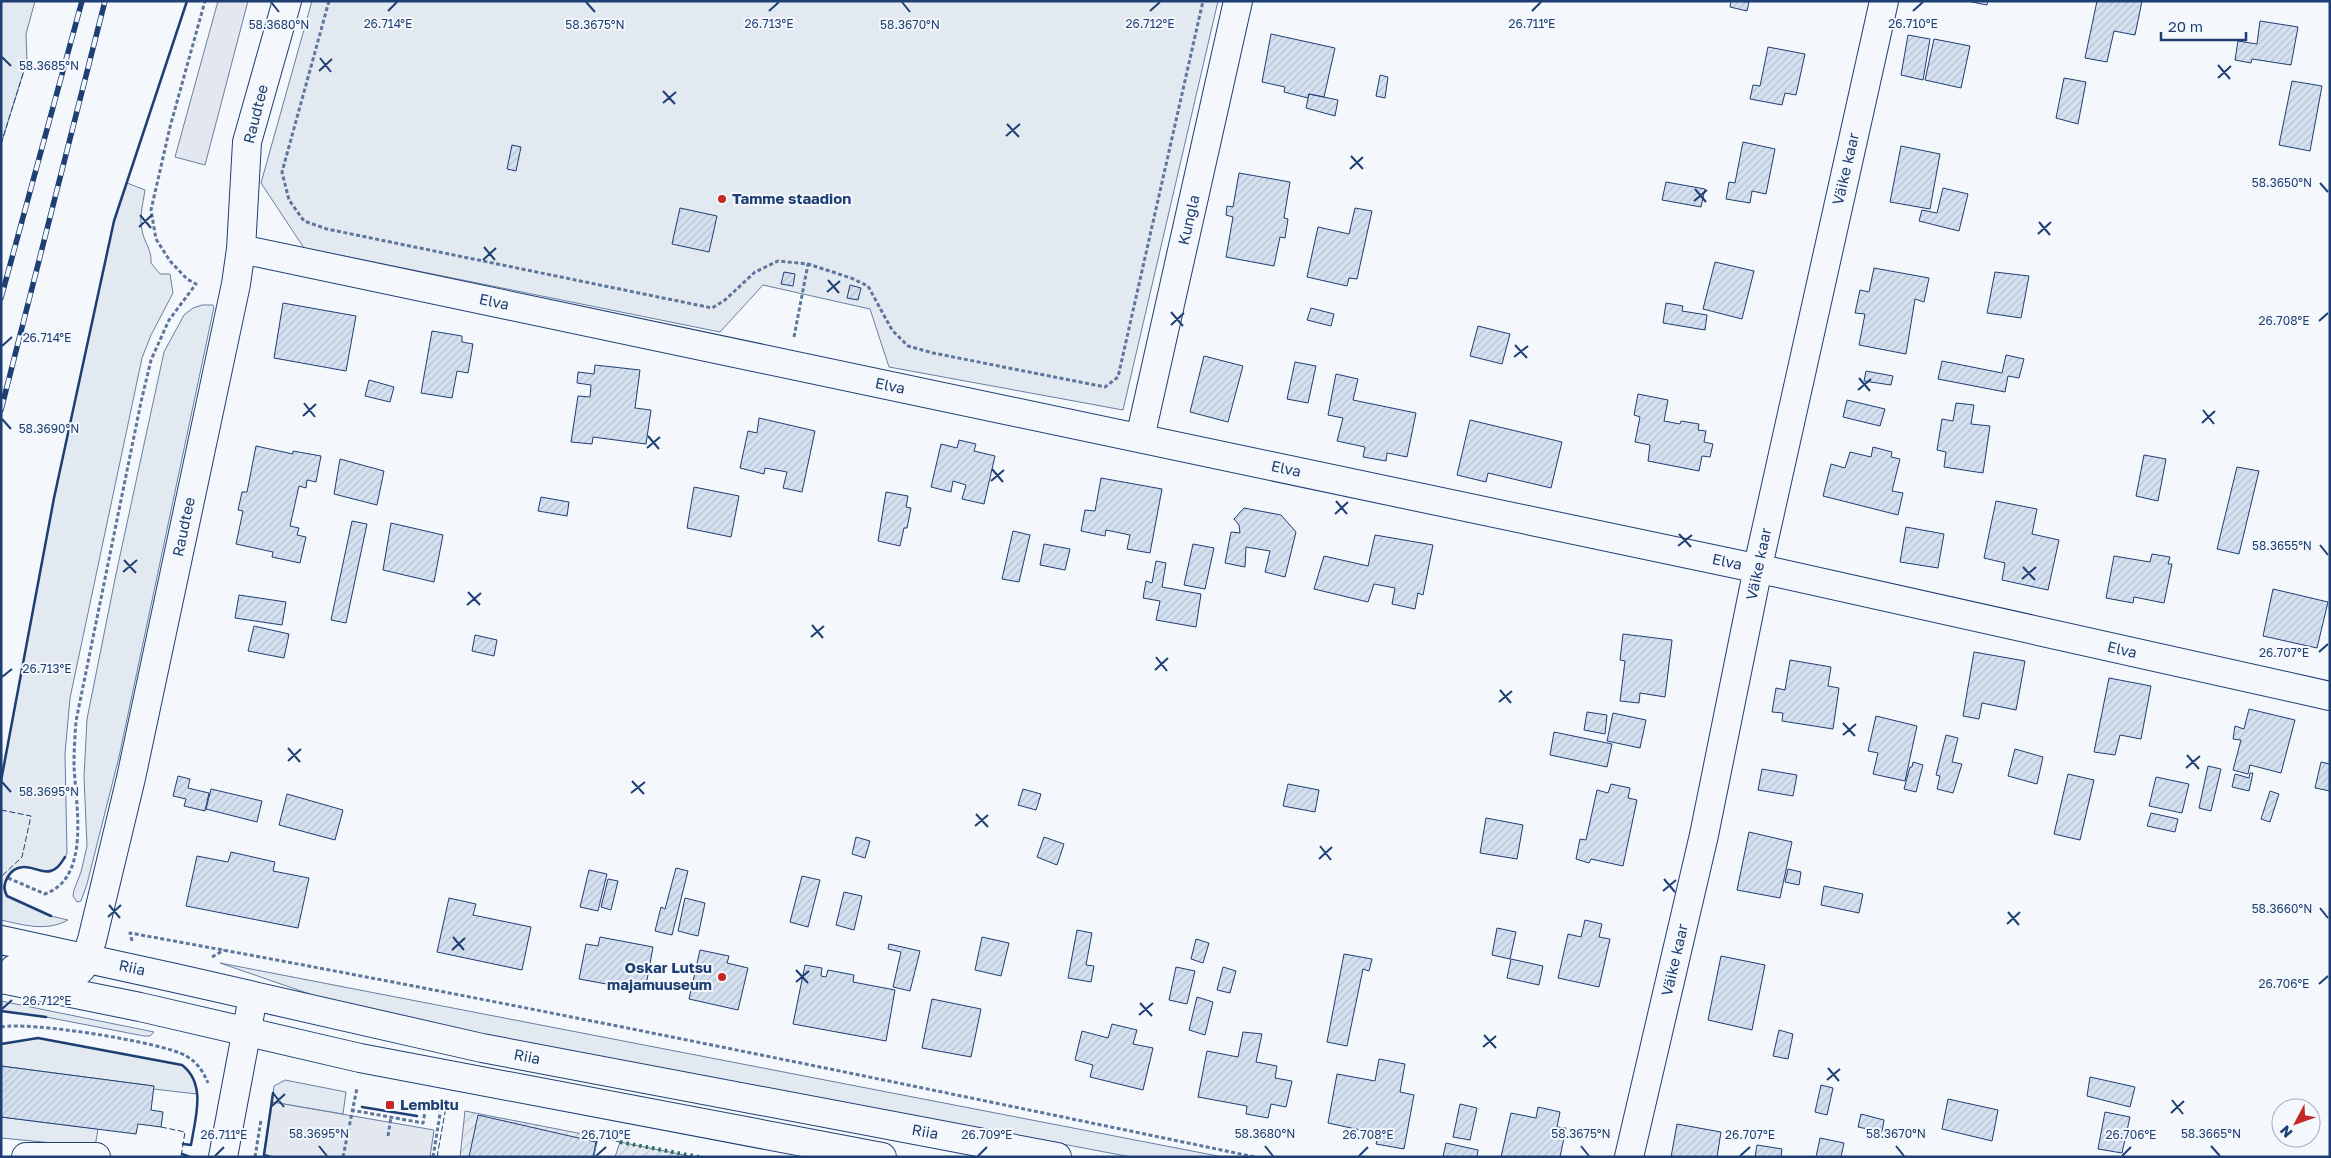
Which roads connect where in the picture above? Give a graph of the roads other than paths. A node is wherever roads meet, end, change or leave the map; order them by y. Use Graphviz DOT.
graph roads {
  1 [pos="287,1"];
  2 [pos="1238,1"];
  3 [pos="1884,1"];
  4 [pos="241,249"];
  5 [pos="1140,438"];
  6 [pos="1758,569"];
  7 [pos="2330,696"];
  8 [pos="1,940"];
  9 [pos="86,958"];
  10 [pos="1,967"];
  11 [pos="1,978"];
  12 [pos="253,997"];
  13 [pos="246,1032"];
  14 [pos="26,1157"];
  15 [pos="96,1157"];
  16 [pos="223,1157"];
  17 [pos="882,1157"];
  18 [pos="1057,1157"];
  19 [pos="1629,1157"];
  1 -- 4 [label="main road, Raudtee"];
  2 -- 5 [label="main road, Kungla"];
  3 -- 6 [label="main road, Väike kaar"];
  4 -- 5 [label="main road, Elva"];
  4 -- 9 [label="main road, Raudtee"];
  5 -- 6 [label="main road, Elva"];
  6 -- 7 [label="main road, Elva"];
  6 -- 19 [label="main road, Väike kaar"];
  8 -- 9 [label="main road, Riia"];
  9 -- 10 [label="main road, Raudtee"];
  9 -- 12 [label="main road, Riia"];
  11 -- 13 [label="main road, Riia"];
  12 -- 13 [label="main road"];
  12 -- 18 [label="main road, Riia"];
  13 -- 16 [label="main road"];
  13 -- 17 [label="main road, Riia"];
  14 -- 15 [label="main road"];
}
